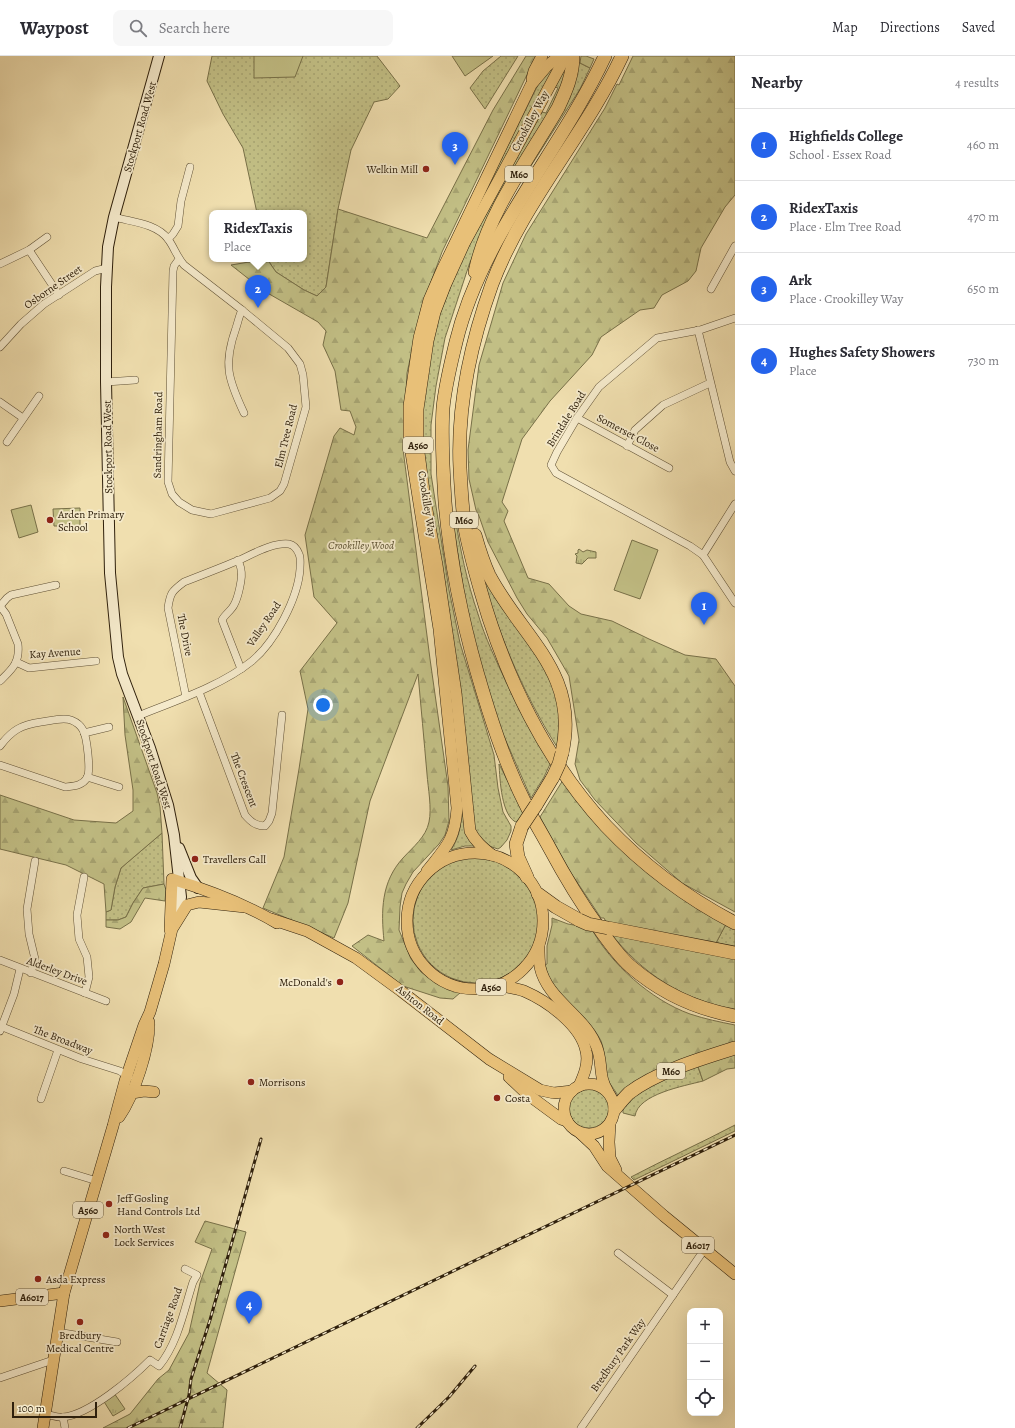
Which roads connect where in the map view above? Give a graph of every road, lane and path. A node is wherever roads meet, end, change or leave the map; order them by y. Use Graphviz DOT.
graph roads {
  1 [pos="159,56"];
  2 [pos="542,56"];
  3 [pos="559,56"];
  4 [pos="566,56"];
  5 [pos="573,56"];
  6 [pos="605,56"];
  7 [pos="622,56"];
  8 [pos="531,85"];
  9 [pos="190,167"];
  10 [pos="114,217"];
  11 [pos="47,238"];
  12 [pos="168,240"];
  13 [pos="735,246"];
  14 [pos="29,250"];
  15 [pos="179,259"];
  16 [pos="0,264"];
  17 [pos="107,268"];
  18 [pos="711,289"];
  19 [pos="59,295"];
  20 [pos="470,295"];
  21 [pos="242,310"];
  22 [pos="735,318"];
  23 [pos="698,330"];
  24 [pos="0,347"];
  25 [pos="135,380"];
  26 [pos="106,382"];
  27 [pos="710,382"];
  28 [pos="39,396"];
  29 [pos="0,402"];
  30 [pos="244,413"];
  31 [pos="23,418"];
  32 [pos="577,418"];
  33 [pos="7,442"];
  34 [pos="627,446"];
  35 [pos="732,461"];
  36 [pos="669,468"];
  37 [pos="735,471"];
  38 [pos="462,485"];
  39 [pos="280,491"];
  40 [pos="735,504"];
  41 [pos="297,549"];
  42 [pos="703,555"];
  43 [pos="238,560"];
  44 [pos="56,585"];
  45 [pos="732,593"];
  46 [pos="735,603"];
  47 [pos="0,606"];
  48 [pos="96,661"];
  49 [pos="16,662"];
  50 [pos="241,669"];
  51 [pos="0,681"];
  52 [pos="199,692"];
  53 [pos="186,696"];
  54 [pos="282,715"];
  55 [pos="138,716"];
  56 [pos="109,727"];
  57 [pos="84,733"];
  58 [pos="0,746"];
  59 [pos="0,765"];
  60 [pos="88,777"];
  61 [pos="119,787"];
  62 [pos="174,835"];
  63 [pos="492,855"];
  64 [pos="35,861"];
  65 [pos="427,871"];
  66 [pos="84,877"];
  67 [pos="527,877"];
  68 [pos="176,884"];
  69 [pos="198,888"];
  70 [pos="538,894"];
  71 [pos="228,905"];
  72 [pos="245,907"];
  73 [pos="735,922"];
  74 [pos="171,933"];
  75 [pos="540,945"];
  76 [pos="735,953"];
  77 [pos="0,960"];
  78 [pos="20,969"];
  79 [pos="31,973"];
  80 [pos="497,985"];
  81 [pos="85,993"];
  82 [pos="106,1001"];
  83 [pos="735,1016"];
  84 [pos="0,1028"];
  85 [pos="735,1048"];
  86 [pos="58,1050"];
  87 [pos="496,1064"];
  88 [pos="130,1074"];
  89 [pos="576,1089"];
  90 [pos="154,1092"];
  91 [pos="608,1092"];
  92 [pos="132,1093"];
  93 [pos="40,1099"];
  94 [pos="615,1109"];
  95 [pos="567,1121"];
  96 [pos="610,1123"];
  97 [pos="114,1126"];
  98 [pos="579,1132"];
  99 [pos="64,1171"];
  100 [pos="619,1176"];
  101 [pos="97,1181"];
  102 [pos="704,1250"];
  103 [pos="618,1253"];
  104 [pos="185,1269"];
  105 [pos="735,1274"];
  106 [pos="64,1293"];
  107 [pos="673,1295"];
  108 [pos="0,1301"];
  109 [pos="57,1332"];
  110 [pos="117,1342"];
  111 [pos="53,1360"];
  112 [pos="0,1378"];
  113 [pos="45,1414"];
  114 [pos="63,1417"];
  115 [pos="43,1428"];
  116 [pos="65,1428"];
  117 [pos="581,1428"];
  1 -- 10 [label="main road, Stockport Road West"];
  2 -- 8 [label="main road, Crookilley Way / A560"];
  3 -- 8 [label="main road, Crookilley Way / A560"];
  4 -- 63 [label="main road, Crookilley Way / A560"];
  5 -- 20 [label="highway, M60"];
  6 -- 20 [label="highway, M60"];
  7 -- 38 [label="highway, M60"];
  8 -- 65 [label="main road, Crookilley Way / A560"];
  9 -- 12 [label="street"];
  10 -- 12 [label="street, Elm Tree Road"];
  10 -- 17 [label="main road, Stockport Road West"];
  11 -- 14 [label="street"];
  12 -- 15 [label="street, Elm Tree Road"];
  13 -- 18 [label="street"];
  14 -- 16 [label="street"];
  14 -- 19 [label="street"];
  15 -- 21 [label="street, Elm Tree Road"];
  15 -- 39 [label="street, Sandringham Road"];
  17 -- 19 [label="street, Osborne Street"];
  17 -- 26 [label="main road, Stockport Road West"];
  19 -- 24 [label="street, Osborne Street"];
  20 -- 83 [label="highway, M60"];
  21 -- 30 [label="street"];
  21 -- 39 [label="street, Elm Tree Road"];
  22 -- 23 [label="street, Brindale Road"];
  23 -- 27 [label="street"];
  23 -- 32 [label="street, Brindale Road"];
  25 -- 26 [label="street"];
  26 -- 55 [label="main road, Stockport Road West"];
  27 -- 34 [label="street"];
  27 -- 35 [label="street"];
  28 -- 31 [label="street"];
  29 -- 31 [label="street"];
  31 -- 33 [label="street"];
  32 -- 34 [label="street, Somerset Close"];
  32 -- 42 [label="street, Brindale Road"];
  34 -- 36 [label="street, Somerset Close"];
  35 -- 37 [label="street"];
  38 -- 67 [label="highway, M60, bridge"];
  38 -- 73 [label="highway, M60"];
  40 -- 42 [label="street"];
  41 -- 43 [label="street, The Drive"];
  41 -- 50 [label="street, Valley Road"];
  42 -- 45 [label="street"];
  43 -- 50 [label="street"];
  43 -- 53 [label="street, The Drive"];
  44 -- 47 [label="street"];
  45 -- 46 [label="street"];
  47 -- 49 [label="street"];
  48 -- 49 [label="street, Kay Avenue"];
  49 -- 51 [label="street"];
  50 -- 52 [label="street, Valley Road"];
  52 -- 53 [label="street, Valley Road"];
  52 -- 54 [label="street, The Crescent"];
  53 -- 55 [label="street"];
  55 -- 62 [label="main road, Stockport Road West"];
  56 -- 57 [label="street"];
  57 -- 58 [label="street"];
  57 -- 60 [label="street"];
  59 -- 60 [label="street"];
  60 -- 61 [label="street"];
  62 -- 68 [label="main road, Stockport Road West"];
  62 -- 69 [label="main road, Stockport Road West"];
  63 -- 65 [label="main road, A560"];
  63 -- 67 [label="main road, A560"];
  64 -- 79 [label="street"];
  65 -- 80 [label="main road, A560"];
  66 -- 81 [label="street"];
  67 -- 70 [label="main road, A560"];
  68 -- 69 [label="main road, Ashton Road / A560"];
  68 -- 71 [label="main road, Ashton Road / A560"];
  68 -- 74 [label="main road, Stockport Road West / A560"];
  69 -- 72 [label="main road, Ashton Road / A560"];
  70 -- 75 [label="main road, A560"];
  70 -- 76 [label="highway, bridge"];
  71 -- 72 [label="main road, Ashton Road / A560"];
  71 -- 74 [label="main road, Ashton Road / A560"];
  72 -- 87 [label="main road, Ashton Road / A560"];
  74 -- 88 [label="main road, Stockport Road West / A560"];
  75 -- 80 [label="main road, A560"];
  75 -- 91 [label="main road, A560"];
  77 -- 78 [label="street, Alderley Drive"];
  78 -- 79 [label="street, Alderley Drive"];
  78 -- 84 [label="street"];
  79 -- 81 [label="street, Alderley Drive"];
  80 -- 89 [label="main road, A560"];
  81 -- 82 [label="street, Alderley Drive"];
  84 -- 86 [label="street, The Broadway"];
  85 -- 94 [label="highway, M60"];
  86 -- 88 [label="street, The Broadway"];
  86 -- 93 [label="street"];
  87 -- 89 [label="main road, Ashton Road / A560"];
  87 -- 95 [label="main road, Ashton Road / A560"];
  88 -- 92 [label="main road, Stockport Road West / A560"];
  88 -- 97 [label="main road, Stockport Road West / A560"];
  89 -- 91 [label="main road, A560"];
  89 -- 95 [label="main road, A560"];
  90 -- 92 [label="main road"];
  91 -- 94 [label="main road, A560"];
  92 -- 97 [label="main road, Stockport Road West / A560"];
  94 -- 96 [label="main road"];
  95 -- 98 [label="main road, A560"];
  96 -- 98 [label="main road"];
  96 -- 100 [label="main road, A6017"];
  97 -- 101 [label="main road, Stockport Road West / A560"];
  98 -- 100 [label="main road, A6017"];
  99 -- 101 [label="street"];
  100 -- 102 [label="main road, A6017"];
  101 -- 106 [label="main road, Stockport Road West / A560"];
  102 -- 105 [label="main road, A6017"];
  102 -- 107 [label="street, Bredbury Park Way"];
  103 -- 107 [label="street"];
  104 -- 114 [label="street, Carriage Road"];
  106 -- 108 [label="main road, A6017"];
  106 -- 109 [label="main road, A560"];
  107 -- 117 [label="street, Bredbury Park Way"];
  109 -- 110 [label="street"];
  109 -- 111 [label="main road, A560"];
  111 -- 112 [label="street"];
  111 -- 113 [label="main road, A560"];
  113 -- 114 [label="street, Carriage Road"];
  113 -- 115 [label="main road, A560"];
  114 -- 116 [label="street"];
}
